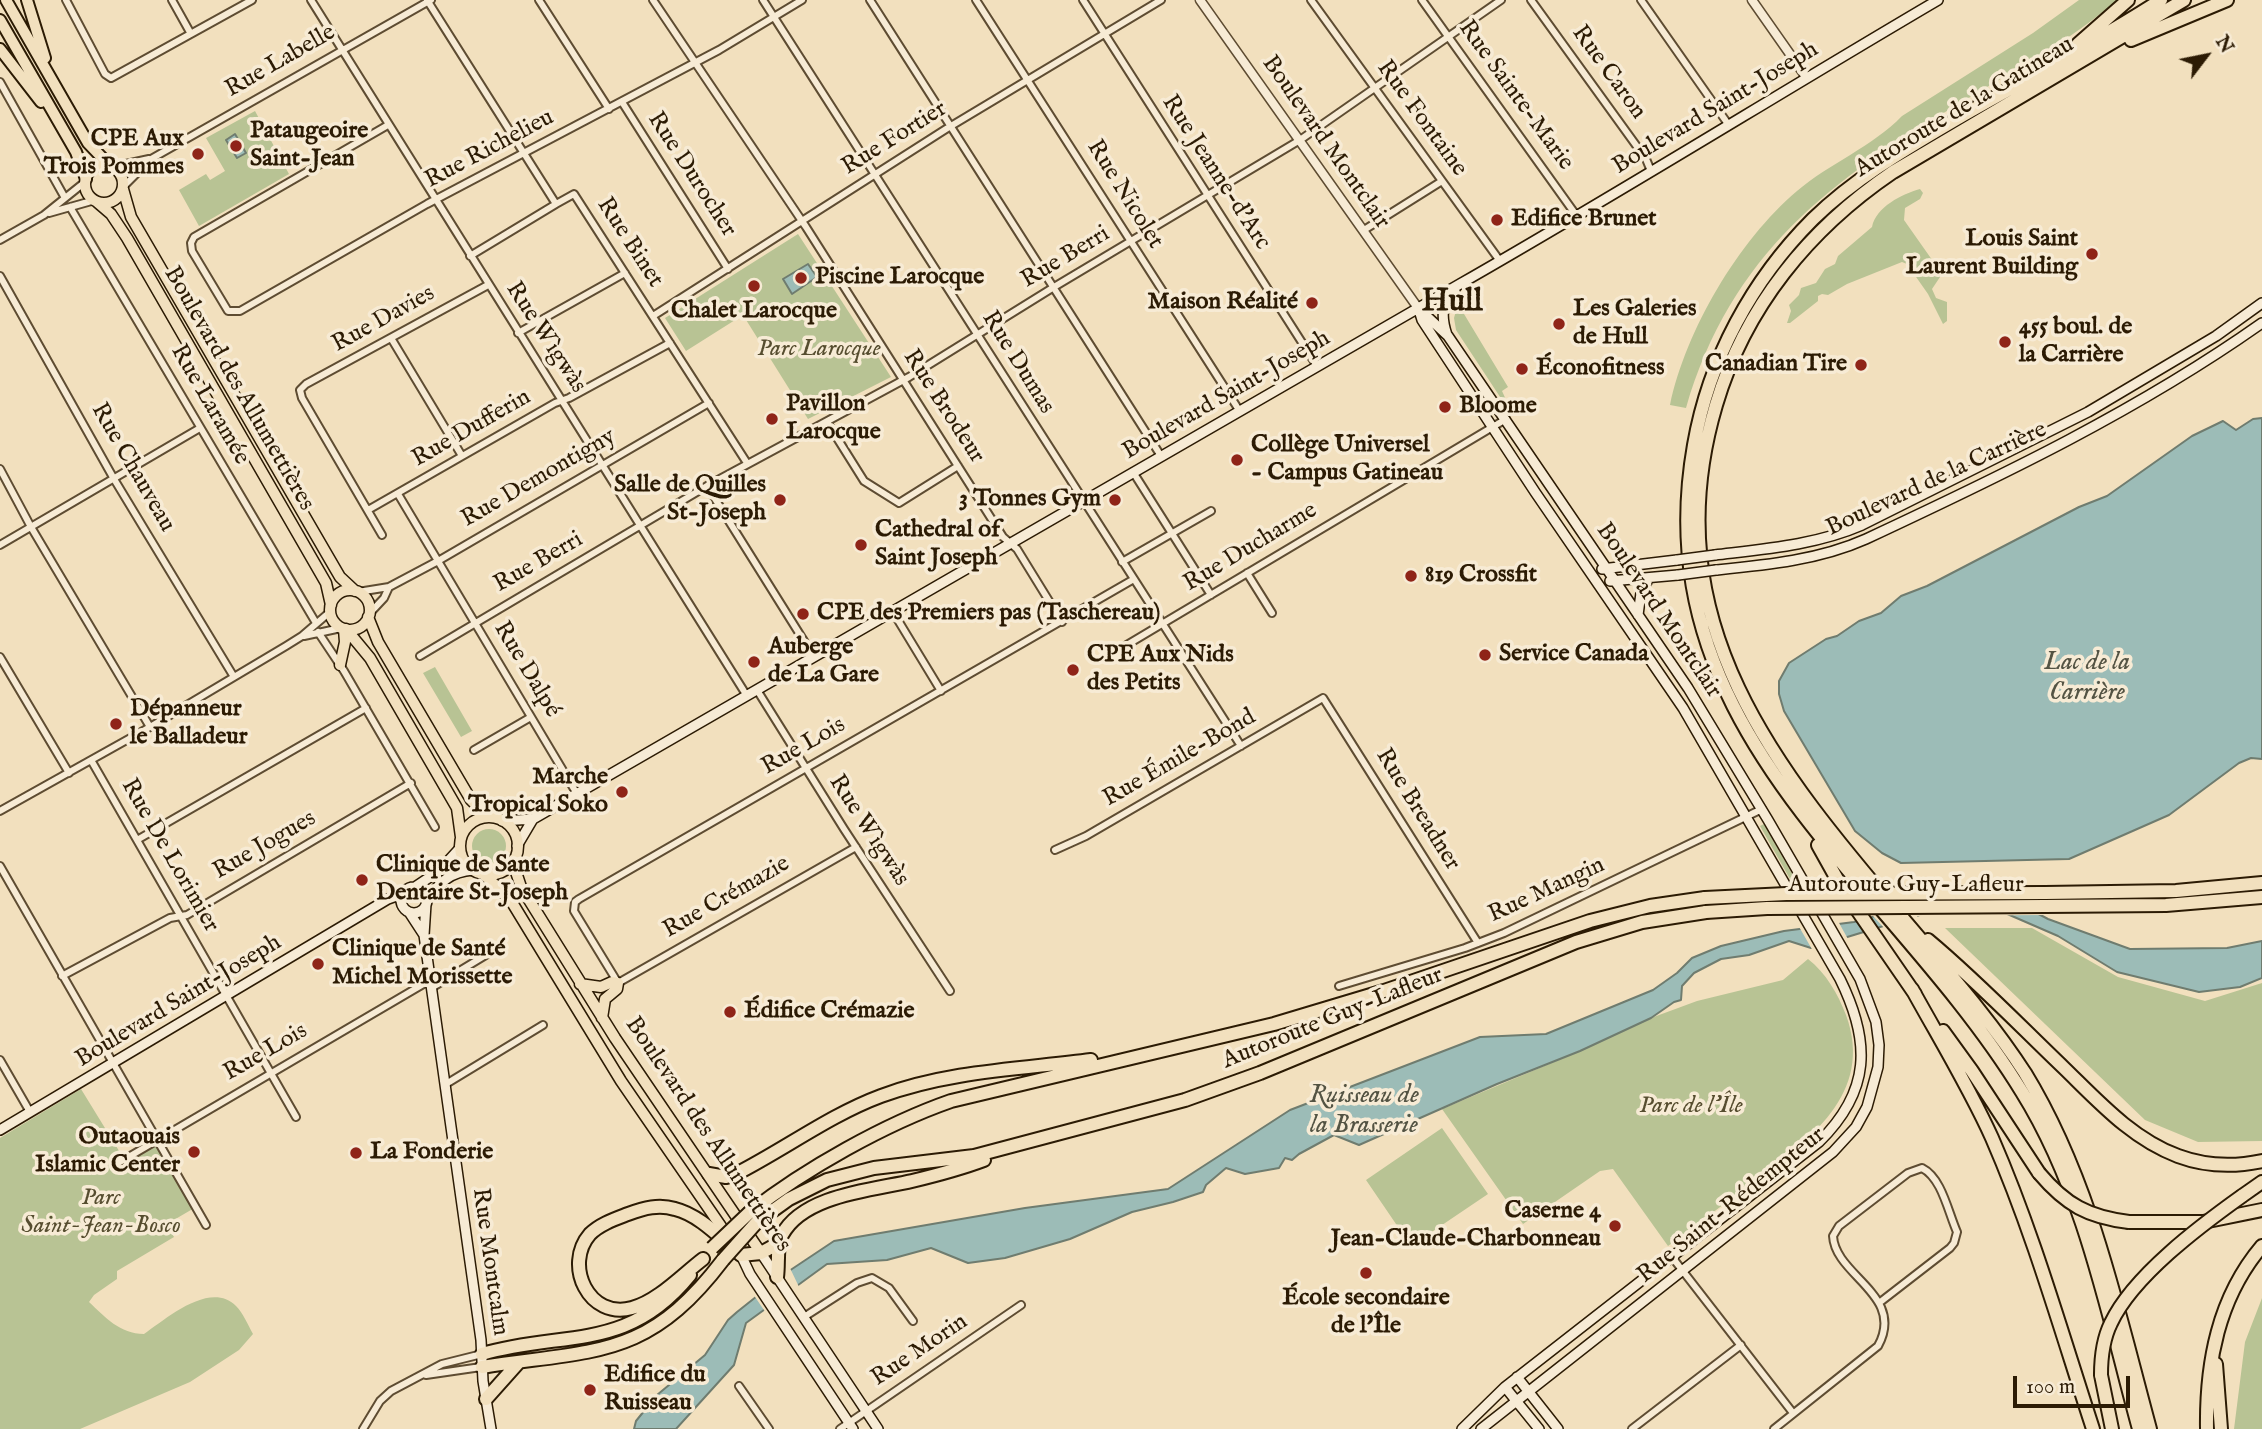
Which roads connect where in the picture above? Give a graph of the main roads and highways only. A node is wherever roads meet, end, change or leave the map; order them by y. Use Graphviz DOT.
graph roads {
  1 [pos="6,0"];
  2 [pos="27,0"];
  3 [pos="1938,0"];
  4 [pos="2128,0"];
  5 [pos="2161,0"];
  6 [pos="2184,0"];
  7 [pos="2227,0"];
  8 [pos="0,20"];
  9 [pos="0,49"];
  10 [pos="2062,58"];
  11 [pos="2089,58"];
  12 [pos="63,99"];
  13 [pos="67,137"];
  14 [pos="112,167"];
  15 [pos="86,180"];
  16 [pos="123,188"];
  17 [pos="96,201"];
  18 [pos="1462,284"];
  19 [pos="2262,303"];
  20 [pos="1418,308"];
  21 [pos="2262,323"];
  22 [pos="1448,337"];
  23 [pos="1606,568"];
  24 [pos="1590,571"];
  25 [pos="1649,578"];
  26 [pos="1597,581"];
  27 [pos="1615,581"];
  28 [pos="357,591"];
  29 [pos="331,608"];
  30 [pos="1638,615"];
  31 [pos="369,616"];
  32 [pos="344,628"];
  33 [pos="340,665"];
  34 [pos="1801,814"];
  35 [pos="488,817"];
  36 [pos="533,819"];
  37 [pos="502,821"];
  38 [pos="461,843"];
  39 [pos="517,846"];
  40 [pos="514,859"];
  41 [pos="478,872"];
  42 [pos="2262,883"];
  43 [pos="415,887"];
  44 [pos="402,894"];
  45 [pos="2262,897"];
  46 [pos="1878,898"];
  47 [pos="427,902"];
  48 [pos="378,906"];
  49 [pos="407,911"];
  50 [pos="1902,917"];
  51 [pos="1906,931"];
  52 [pos="424,935"];
  53 [pos="1843,951"];
  54 [pos="1827,956"];
  55 [pos="580,985"];
  56 [pos="1912,989"];
  57 [pos="602,1018"];
  58 [pos="1167,1050"];
  59 [pos="0,1130"];
  60 [pos="1047,1138"];
  61 [pos="2262,1161"];
  62 [pos="709,1174"];
  63 [pos="2262,1182"];
  64 [pos="2262,1209"];
  65 [pos="753,1217"];
  66 [pos="779,1243"];
  67 [pos="2262,1246"];
  68 [pos="761,1253"];
  69 [pos="741,1255"];
  70 [pos="703,1259"];
  71 [pos="776,1272"];
  72 [pos="2217,1335"];
  73 [pos="482,1361"];
  74 [pos="520,1362"];
  75 [pos="1517,1377"];
  76 [pos="1505,1387"];
  77 [pos="1528,1391"];
  78 [pos="486,1399"];
  79 [pos="1516,1401"];
  80 [pos="851,1426"];
  81 [pos="491,1429"];
  82 [pos="878,1429"];
  83 [pos="1462,1429"];
  84 [pos="1481,1429"];
  85 [pos="1539,1429"];
  86 [pos="1558,1429"];
  87 [pos="2092,1429"];
  88 [pos="2112,1429"];
  89 [pos="2139,1429"];
  90 [pos="2150,1429"];
  91 [pos="2207,1429"];
  92 [pos="2221,1429"];
  1 -- 12 [label="highway"];
  2 -- 12 [label="highway"];
  3 -- 18 [label="main road, Boulevard Saint-Joseph"];
  4 -- 10 [label="highway"];
  5 -- 10 [label="highway, Autoroute de la Gatineau"];
  6 -- 11 [label="highway, Autoroute de la Gatineau"];
  7 -- 11 [label="highway"];
  8 -- 13 [label="highway"];
  9 -- 13 [label="highway"];
  10 -- 34 [label="highway, Autoroute de la Gatineau"];
  11 -- 46 [label="highway, Autoroute de la Gatineau"];
  12 -- 14 [label="highway"];
  13 -- 15 [label="highway"];
  14 -- 15 [label="main road"];
  14 -- 16 [label="main road"];
  15 -- 17 [label="main road"];
  16 -- 17 [label="main road"];
  16 -- 28 [label="main road, Boulevard des Allumettières"];
  17 -- 29 [label="main road, Boulevard des Allumettières"];
  18 -- 20 [label="main road, Boulevard Saint-Joseph"];
  18 -- 22 [label="main road"];
  19 -- 23 [label="main road, Boulevard de la Carrière, bridge"];
  20 -- 22 [label="main road, Boulevard Montclair"];
  20 -- 24 [label="main road, Boulevard Montclair"];
  20 -- 36 [label="main road, Boulevard Saint-Joseph"];
  21 -- 25 [label="main road, Boulevard de la Carrière, bridge"];
  22 -- 23 [label="main road, Boulevard Montclair"];
  23 -- 24 [label="main road, Boulevard de la Carrière"];
  23 -- 27 [label="main road, Boulevard Montclair"];
  24 -- 26 [label="main road, Boulevard Montclair"];
  25 -- 27 [label="main road, Boulevard de la Carrière"];
  25 -- 30 [label="main road"];
  26 -- 27 [label="main road, Boulevard de la Carrière"];
  26 -- 54 [label="main road, Boulevard Montclair"];
  27 -- 30 [label="main road, Boulevard Montclair"];
  28 -- 29 [label="main road"];
  28 -- 31 [label="main road"];
  29 -- 32 [label="main road"];
  30 -- 53 [label="main road, Boulevard Montclair"];
  31 -- 32 [label="main road"];
  31 -- 35 [label="main road"];
  32 -- 33 [label="main road"];
  32 -- 38 [label="main road"];
  34 -- 46 [label="highway, Autoroute de la Gatineau"];
  34 -- 56 [label="highway"];
  35 -- 37 [label="main road"];
  35 -- 38 [label="main road"];
  36 -- 37 [label="main road, Boulevard Saint-Joseph"];
  36 -- 39 [label="main road, Boulevard Saint-Joseph"];
  37 -- 39 [label="main road"];
  38 -- 41 [label="main road"];
  38 -- 43 [label="main road"];
  39 -- 40 [label="main road"];
  40 -- 41 [label="main road"];
  40 -- 55 [label="main road, Boulevard des Allumettières"];
  41 -- 47 [label="main road"];
  41 -- 69 [label="main road, Boulevard des Allumettières"];
  42 -- 58 [label="highway, Autoroute Guy-Lafleur, bridge"];
  43 -- 44 [label="main road"];
  43 -- 47 [label="main road"];
  44 -- 48 [label="main road, Boulevard Saint-Joseph"];
  44 -- 49 [label="main road"];
  45 -- 60 [label="highway, Autoroute Guy-Lafleur, bridge"];
  46 -- 50 [label="highway, Autoroute de la Gatineau, bridge"];
  46 -- 51 [label="highway, Autoroute de la Gatineau"];
  47 -- 49 [label="main road"];
  47 -- 52 [label="main road, Rue Montcalm"];
  48 -- 49 [label="main road"];
  48 -- 59 [label="main road, Boulevard Saint-Joseph"];
  49 -- 52 [label="main road, Rue Montcalm"];
  50 -- 51 [label="highway, Autoroute de la Gatineau"];
  50 -- 61 [label="highway"];
  51 -- 89 [label="highway, Autoroute de la Gatineau"];
  51 -- 90 [label="highway, Autoroute de la Gatineau"];
  52 -- 73 [label="main road, Rue Montcalm"];
  53 -- 77 [label="main road, Rue Saint-Rédempteur"];
  54 -- 75 [label="main road, Rue Saint-Rédempteur"];
  55 -- 57 [label="main road, Boulevard des Allumettières"];
  55 -- 57 [label="main road"];
  56 -- 64 [label="highway, bridge"];
  56 -- 87 [label="highway"];
  57 -- 62 [label="main road, Boulevard des Allumettières"];
  58 -- 62 [label="highway"];
  58 -- 65 [label="highway, Autoroute Guy-Lafleur"];
  60 -- 65 [label="highway, Autoroute Guy-Lafleur"];
  60 -- 66 [label="highway"];
  62 -- 68 [label="main road, Boulevard des Allumettières"];
  63 -- 88 [label="highway, bridge"];
  65 -- 70 [label="highway, Autoroute Guy-Lafleur, bridge"];
  65 -- 74 [label="highway, Autoroute Guy-Lafleur, bridge"];
  66 -- 68 [label="highway"];
  66 -- 71 [label="highway"];
  67 -- 72 [label="highway"];
  68 -- 69 [label="highway"];
  68 -- 71 [label="main road, Boulevard des Allumettières"];
  69 -- 70 [label="highway"];
  69 -- 80 [label="main road, Boulevard des Allumettières"];
  70 -- 73 [label="highway, Autoroute Guy-Lafleur"];
  71 -- 82 [label="main road, Boulevard des Allumettières"];
  72 -- 91 [label="highway"];
  72 -- 92 [label="highway"];
  73 -- 74 [label="highway, Autoroute Guy-Lafleur"];
  73 -- 78 [label="main road, Rue Montcalm"];
  74 -- 78 [label="highway"];
  75 -- 76 [label="main road, Rue Saint-Rédempteur"];
  75 -- 77 [label="main road"];
  76 -- 79 [label="main road"];
  76 -- 83 [label="main road, Rue Saint-Rédempteur"];
  77 -- 79 [label="main road, Rue Saint-Rédempteur"];
  77 -- 86 [label="main road"];
  78 -- 81 [label="main road, Rue Montcalm"];
  79 -- 84 [label="main road, Rue Saint-Rédempteur"];
  79 -- 85 [label="main road"];
}
